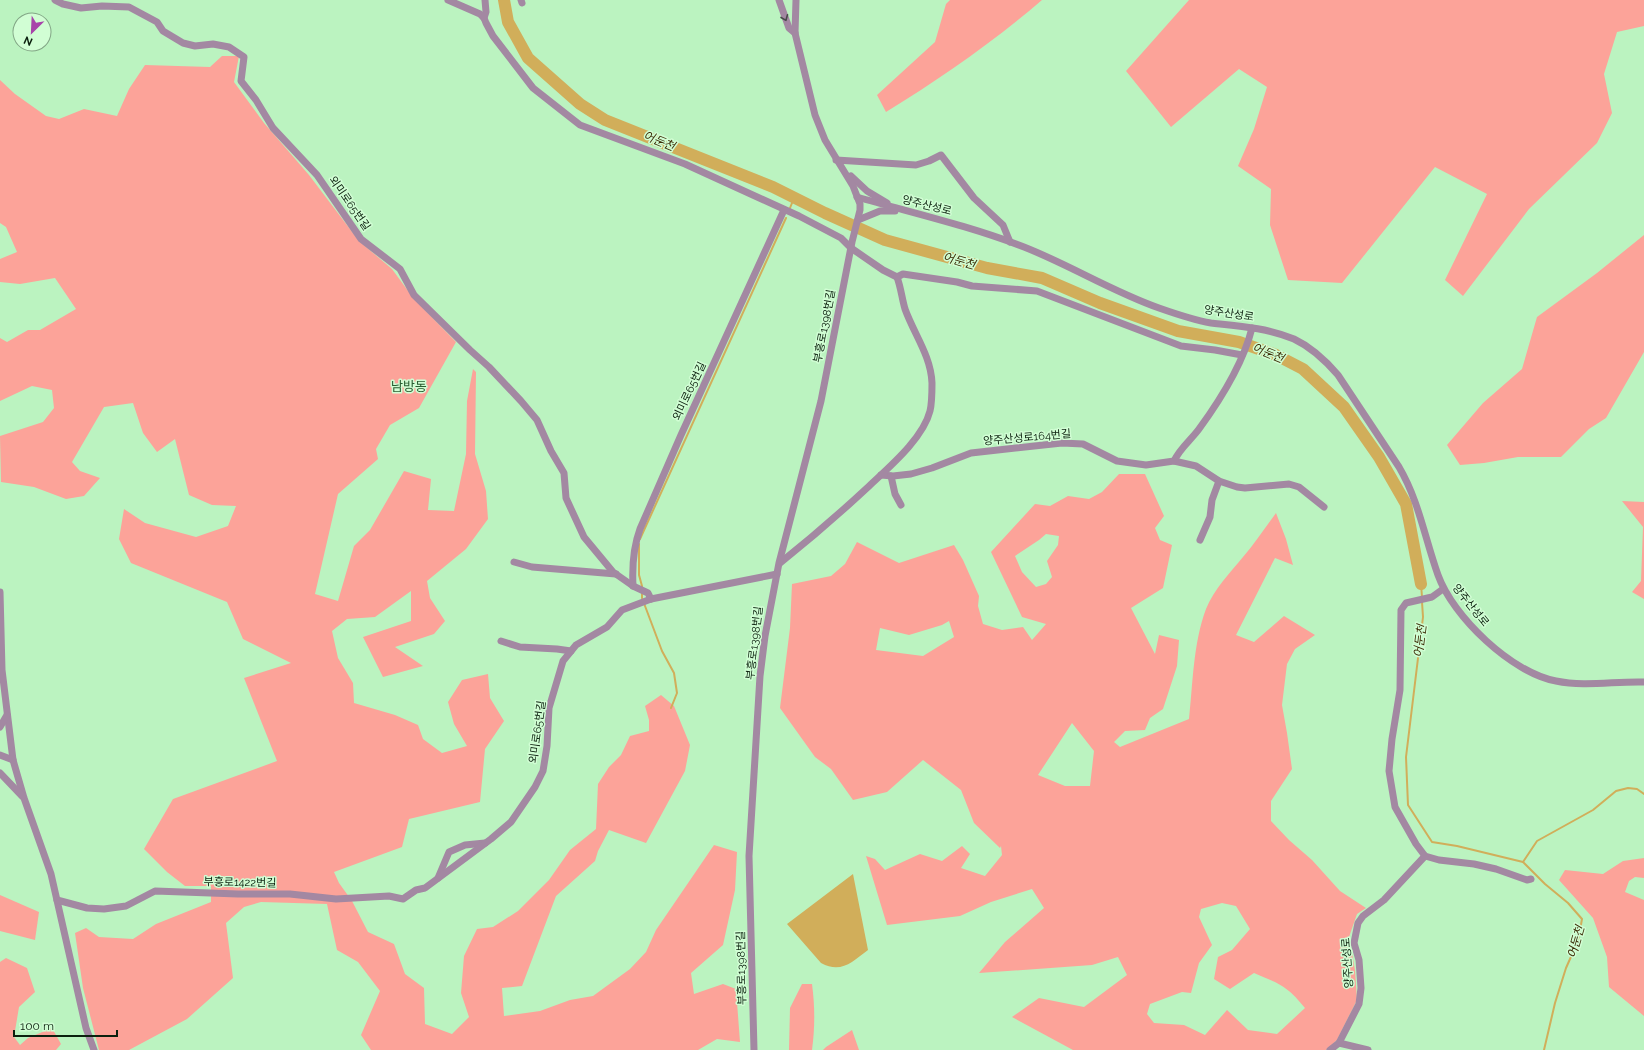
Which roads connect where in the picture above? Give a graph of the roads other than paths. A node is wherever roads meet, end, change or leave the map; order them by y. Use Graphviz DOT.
graph roads {
  1 [pos="55,0"];
  2 [pos="448,0"];
  3 [pos="485,0"];
  4 [pos="779,0"];
  5 [pos="796,0"];
  6 [pos="484,18"];
  7 [pos="795,33"];
  8 [pos="838,163"];
  9 [pos="857,197"];
  10 [pos="784,210"];
  11 [pos="907,212"];
  12 [pos="858,220"];
  13 [pos="1010,242"];
  14 [pos="851,245"];
  15 [pos="897,277"];
  16 [pos="1252,328"];
  17 [pos="1242,355"];
  18 [pos="1174,461"];
  19 [pos="886,474"];
  20 [pos="1219,480"];
  21 [pos="901,505"];
  22 [pos="1324,507"];
  23 [pos="1200,540"];
  24 [pos="514,562"];
  25 [pos="779,563"];
  26 [pos="616,574"];
  27 [pos="777,574"];
  28 [pos="639,589"];
  29 [pos="1443,589"];
  30 [pos="0,592"];
  31 [pos="646,601"];
  32 [pos="501,641"];
  33 [pos="571,651"];
  34 [pos="1644,682"];
  35 [pos="7,715"];
  36 [pos="0,726"];
  37 [pos="0,755"];
  38 [pos="13,760"];
  39 [pos="0,773"];
  40 [pos="24,798"];
  41 [pos="485,843"];
  42 [pos="1425,856"];
  43 [pos="437,878"];
  44 [pos="1531,880"];
  45 [pos="425,888"];
  46 [pos="57,900"];
  47 [pos="1339,1043"];
  48 [pos="94,1050"];
  49 [pos="754,1050"];
  50 [pos="1330,1050"];
  51 [pos="1368,1050"];
  1 -- 26 [label="street, 외미로65번길"];
  2 -- 6 [label="street"];
  3 -- 6 [label="street"];
  4 -- 7 [label="street, one-way"];
  5 -- 7 [label="street"];
  6 -- 10 [label="street"];
  7 -- 8 [label="street"];
  8 -- 9 [label="street"];
  8 -- 11 [label="street"];
  8 -- 13 [label="street"];
  9 -- 11 [label="street, 양주산성로"];
  9 -- 12 [label="street, 부흥로1398번길"];
  10 -- 14 [label="street"];
  10 -- 28 [label="street, 외미로65번길"];
  11 -- 12 [label="street"];
  11 -- 13 [label="street, 양주산성로"];
  12 -- 14 [label="street, 부흥로1398번길"];
  13 -- 16 [label="street, 양주산성로"];
  14 -- 15 [label="street"];
  14 -- 25 [label="street, 부흥로1398번길"];
  15 -- 17 [label="street"];
  15 -- 19 [label="street"];
  16 -- 17 [label="street"];
  16 -- 29 [label="street, 양주산성로"];
  17 -- 18 [label="street"];
  18 -- 19 [label="street, 양주산성로164번길"];
  18 -- 20 [label="street, 양주산성로164번길"];
  19 -- 21 [label="street"];
  19 -- 25 [label="street"];
  20 -- 22 [label="street, 양주산성로164번길"];
  20 -- 23 [label="street"];
  24 -- 26 [label="street"];
  25 -- 27 [label="street, 부흥로1398번길"];
  26 -- 28 [label="street, 외미로65번길"];
  27 -- 31 [label="street, 외미로65번길"];
  27 -- 49 [label="street, 부흥로1398번길"];
  28 -- 31 [label="street, 외미로65번길"];
  29 -- 34 [label="street, 양주산성로"];
  29 -- 42 [label="street"];
  30 -- 35 [label="street"];
  31 -- 33 [label="street, 외미로65번길"];
  32 -- 33 [label="street"];
  33 -- 41 [label="street, 외미로65번길"];
  35 -- 36 [label="street"];
  35 -- 38 [label="street"];
  37 -- 38 [label="street"];
  38 -- 40 [label="street"];
  39 -- 40 [label="street"];
  40 -- 46 [label="street"];
  41 -- 43 [label="street, 외미로65번길"];
  41 -- 43 [label="street"];
  42 -- 44 [label="street"];
  42 -- 47 [label="street, 양주산성로"];
  43 -- 45 [label="street, 외미로65번길"];
  45 -- 46 [label="street, 부흥로1422번길"];
  46 -- 48 [label="street"];
  47 -- 50 [label="street, 양주산성로"];
  47 -- 51 [label="street"];
}
